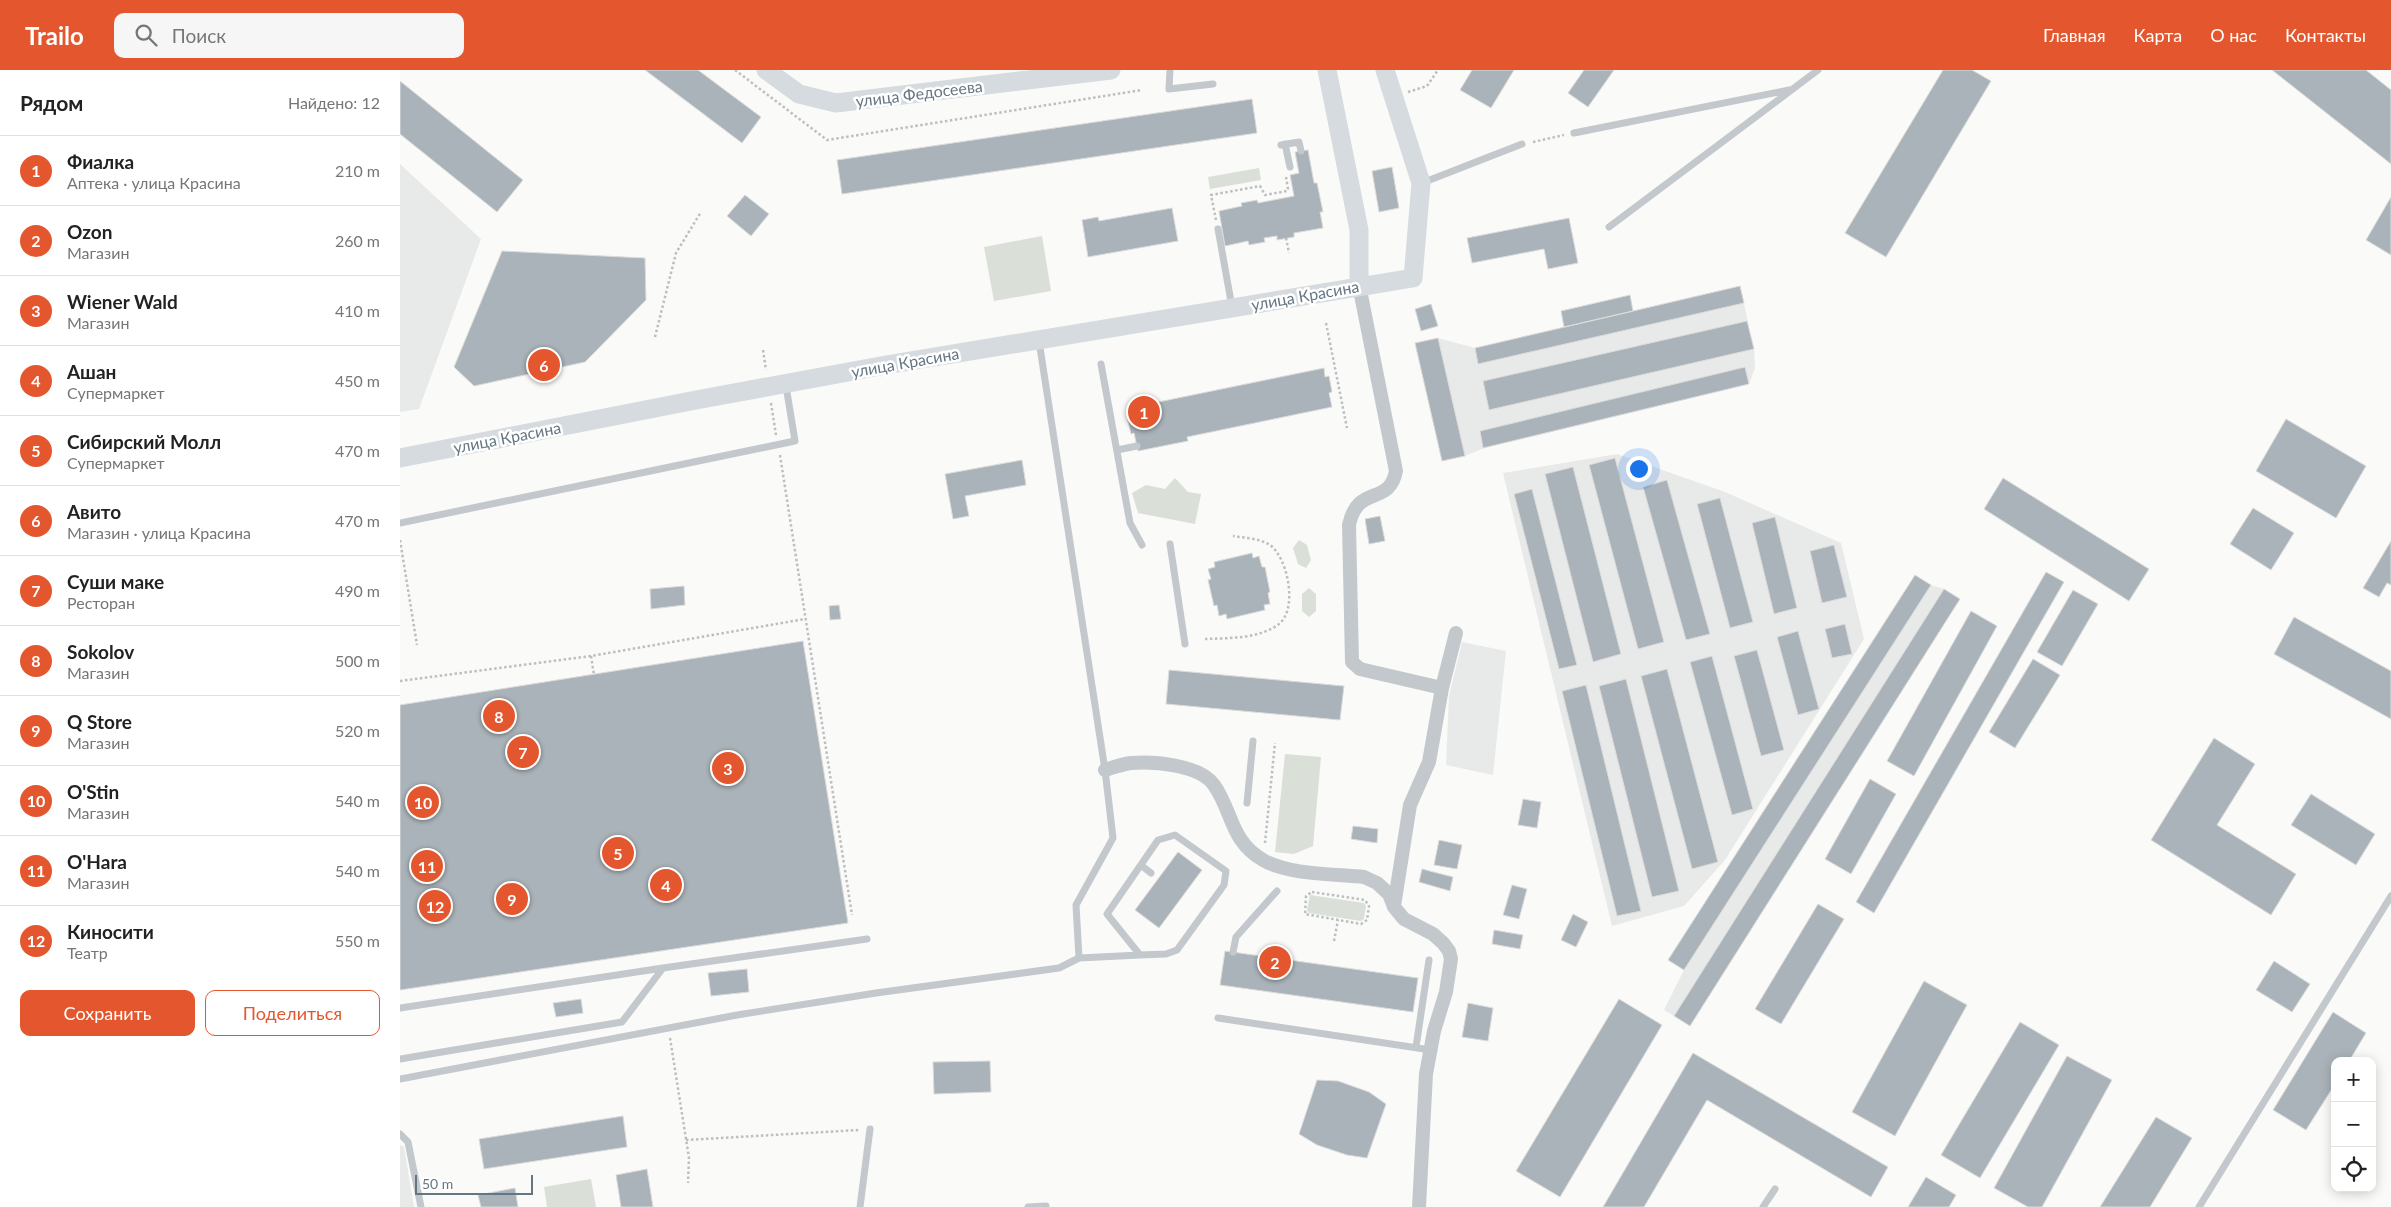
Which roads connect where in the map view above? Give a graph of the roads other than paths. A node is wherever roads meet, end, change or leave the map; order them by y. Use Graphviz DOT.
graph roads {
  1 [pos="766,70"];
  2 [pos="1111,70"];
  3 [pos="1170,70"];
  4 [pos="1327,70"];
  5 [pos="1385,70"];
  6 [pos="1818,70"];
  7 [pos="1213,84"];
  8 [pos="1792,89"];
  9 [pos="1574,133"];
  10 [pos="1522,144"];
  11 [pos="1301,151"];
  12 [pos="1290,167"];
  13 [pos="1421,183"];
  14 [pos="1610,226"];
  15 [pos="1218,229"];
  16 [pos="1359,285"];
  17 [pos="1232,307"];
  18 [pos="1039,340"];
  19 [pos="1101,364"];
  20 [pos="777,385"];
  21 [pos="1137,446"];
  22 [pos="1117,450"];
  23 [pos="400,458"];
  24 [pos="400,522"];
  25 [pos="1170,544"];
  26 [pos="1142,545"];
  27 [pos="1456,633"];
  28 [pos="1185,644"];
  29 [pos="1442,688"];
  30 [pos="1253,741"];
  31 [pos="1105,770"];
  32 [pos="1247,803"];
  33 [pos="1142,866"];
  34 [pos="1151,873"];
  35 [pos="1277,891"];
  36 [pos="2391,896"];
  37 [pos="1394,907"];
  38 [pos="867,939"];
  39 [pos="1233,952"];
  40 [pos="1140,955"];
  41 [pos="1079,958"];
  42 [pos="1429,960"];
  43 [pos="663,968"];
  44 [pos="400,1008"];
  45 [pos="1218,1018"];
  46 [pos="1416,1047"];
  47 [pos="1431,1050"];
  48 [pos="400,1058"];
  49 [pos="400,1079"];
  50 [pos="870,1129"];
  51 [pos="400,1134"];
  52 [pos="1775,1189"];
  53 [pos="1046,1206"];
  54 [pos="421,1207"];
  55 [pos="860,1207"];
  56 [pos="1028,1207"];
  57 [pos="1419,1207"];
  58 [pos="1763,1207"];
  59 [pos="2199,1207"];
  1 -- 2 [label="street, улица Федосеева"];
  3 -- 7 [label="lane"];
  4 -- 16 [label="street"];
  5 -- 13 [label="street"];
  6 -- 8 [label="lane"];
  8 -- 9 [label="lane"];
  8 -- 14 [label="lane"];
  10 -- 13 [label="lane"];
  11 -- 12 [label="lane"];
  13 -- 16 [label="street, улица Красина"];
  15 -- 17 [label="lane"];
  16 -- 17 [label="street, улица Красина"];
  16 -- 29 [label="street"];
  17 -- 18 [label="street, улица Красина"];
  18 -- 20 [label="street, улица Красина"];
  18 -- 31 [label="lane"];
  19 -- 22 [label="lane"];
  20 -- 23 [label="street, улица Красина"];
  20 -- 24 [label="lane"];
  21 -- 22 [label="lane"];
  22 -- 26 [label="lane"];
  25 -- 28 [label="lane"];
  27 -- 29 [label="street"];
  29 -- 37 [label="street"];
  30 -- 32 [label="lane"];
  31 -- 37 [label="street"];
  31 -- 41 [label="lane"];
  33 -- 34 [label="lane"];
  33 -- 40 [label="lane"];
  33 -- 40 [label="lane"];
  35 -- 39 [label="lane"];
  36 -- 59 [label="lane"];
  37 -- 47 [label="street"];
  38 -- 43 [label="lane"];
  40 -- 41 [label="lane"];
  41 -- 49 [label="lane"];
  42 -- 46 [label="lane"];
  43 -- 44 [label="lane"];
  43 -- 48 [label="lane"];
  45 -- 46 [label="lane"];
  46 -- 47 [label="lane"];
  47 -- 57 [label="street"];
  50 -- 55 [label="lane"];
  51 -- 54 [label="lane"];
  52 -- 58 [label="lane"];
  53 -- 56 [label="lane"];
}
